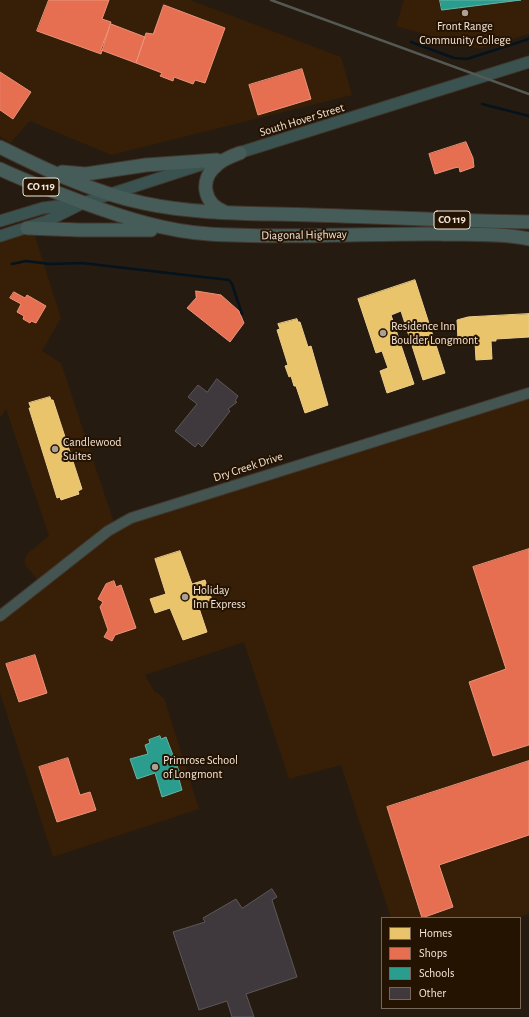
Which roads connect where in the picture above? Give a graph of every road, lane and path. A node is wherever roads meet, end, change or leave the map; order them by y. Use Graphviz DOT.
graph roads {
  1 [pos="529,62"];
  2 [pos="0,147"];
  3 [pos="240,153"];
  4 [pos="217,160"];
  5 [pos="40,167"];
  6 [pos="0,169"];
  7 [pos="110,194"];
  8 [pos="83,202"];
  9 [pos="228,213"];
  10 [pos="0,221"];
  11 [pos="529,222"];
  12 [pos="27,228"];
  13 [pos="166,229"];
  14 [pos="0,236"];
  15 [pos="529,239"];
  16 [pos="529,393"];
  17 [pos="0,616"];
  1 -- 3 [label="main road, South Hover Street"];
  2 -- 5 [label="highway, CO 119"];
  3 -- 4 [label="main road, South Hover Street"];
  3 -- 9 [label="highway"];
  4 -- 5 [label="highway"];
  4 -- 7 [label="main road, South Hover Street"];
  5 -- 7 [label="highway, CO 119"];
  6 -- 8 [label="highway, CO 119"];
  7 -- 8 [label="main road, South Hover Street"];
  7 -- 9 [label="highway, Diagonal Highway / CO 119"];
  8 -- 10 [label="main road, South Hover Street"];
  8 -- 12 [label="main road, South Hover Street"];
  8 -- 13 [label="highway, Diagonal Highway / CO 119"];
  9 -- 11 [label="highway, Diagonal Highway / CO 119"];
  12 -- 13 [label="highway"];
  12 -- 14 [label="main road, South Hover Street"];
  13 -- 15 [label="highway, Diagonal Highway / CO 119"];
  16 -- 17 [label="street, Dry Creek Drive"];
}
